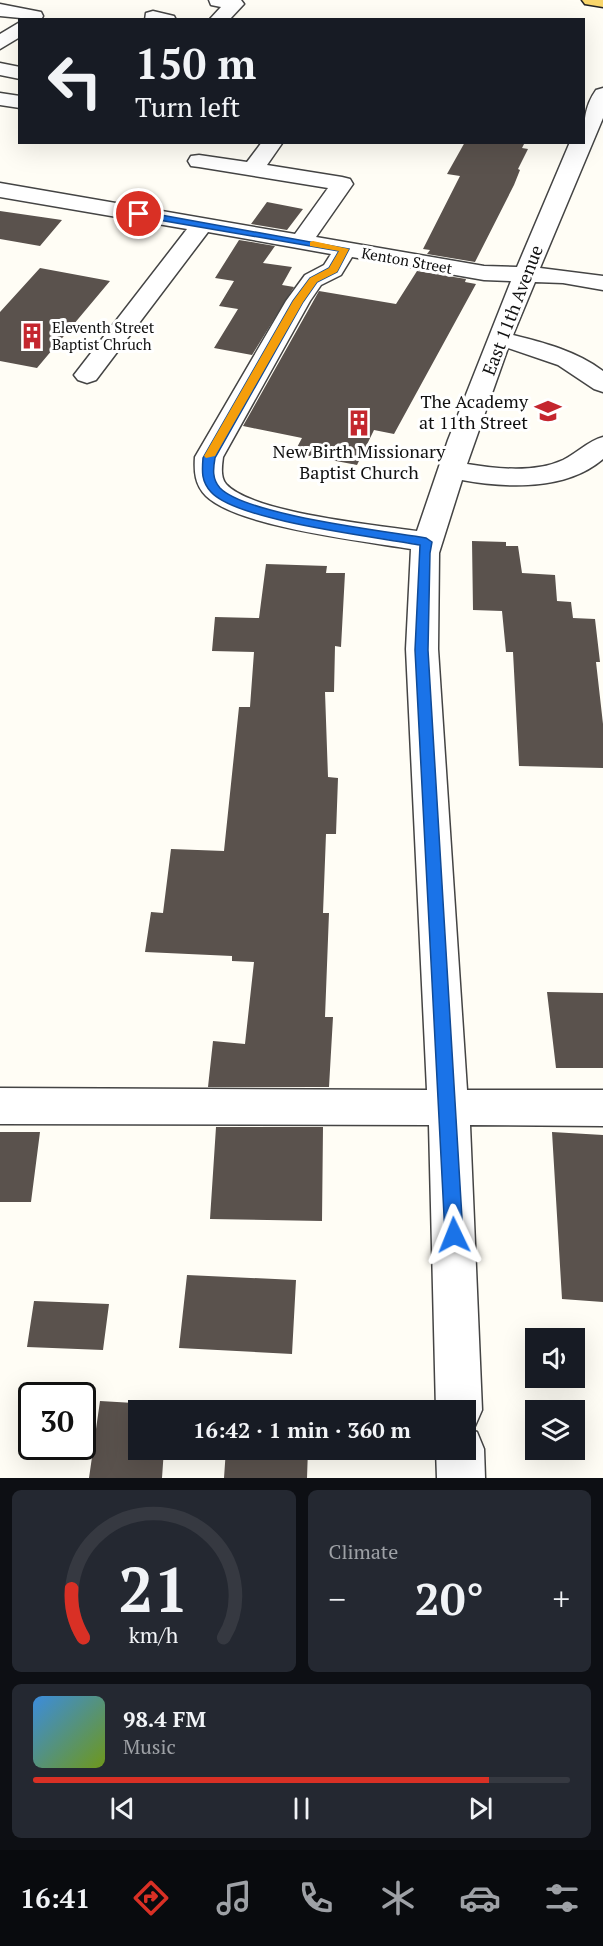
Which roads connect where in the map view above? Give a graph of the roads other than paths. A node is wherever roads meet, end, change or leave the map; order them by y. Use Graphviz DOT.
graph roads {
  1 [pos="212,0"];
  2 [pos="217,0"];
  3 [pos="591,0"];
  4 [pos="603,2"];
  5 [pos="0,10"];
  6 [pos="22,18"];
  7 [pos="220,18"];
  8 [pos="18,28"];
  9 [pos="0,43"];
  10 [pos="0,69"];
  11 [pos="18,73"];
  12 [pos="0,99"];
  13 [pos="18,102"];
  14 [pos="597,102"];
  15 [pos="585,135"];
  16 [pos="272,144"];
  17 [pos="581,144"];
  18 [pos="199,161"];
  19 [pos="253,169"];
  20 [pos="0,189"];
  21 [pos="202,225"];
  22 [pos="302,242"];
  23 [pos="345,249"];
  24 [pos="525,274"];
  25 [pos="603,283"];
  26 [pos="499,339"];
  27 [pos="87,375"];
  28 [pos="603,384"];
  29 [pos="603,445"];
  30 [pos="450,470"];
  31 [pos="426,542"];
  32 [pos="0,1106"];
  33 [pos="447,1107"];
  34 [pos="603,1108"];
  35 [pos="459,1400"];
  36 [pos="460,1460"];
  37 [pos="460,1478"];
  1 -- 2 [label="street"];
  2 -- 7 [label="street"];
  3 -- 4 [label="main road"];
  5 -- 6 [label="street"];
  8 -- 9 [label="street"];
  10 -- 11 [label="street"];
  12 -- 13 [label="street"];
  14 -- 15 [label="street"];
  16 -- 19 [label="street"];
  17 -- 24 [label="street, East 11th Avenue"];
  18 -- 19 [label="street"];
  19 -- 22 [label="street"];
  20 -- 21 [label="street, Kenton Street"];
  21 -- 22 [label="street, Kenton Street"];
  21 -- 27 [label="street"];
  22 -- 23 [label="street, Kenton Street"];
  23 -- 24 [label="street, Kenton Street"];
  23 -- 31 [label="street"];
  24 -- 25 [label="street, Kenton Street"];
  24 -- 26 [label="street, East 11th Avenue"];
  26 -- 28 [label="street"];
  26 -- 30 [label="street, East 11th Avenue"];
  29 -- 30 [label="street"];
  30 -- 31 [label="street, East 11th Avenue"];
  31 -- 33 [label="street, East 11th Avenue"];
  32 -- 33 [label="street"];
  33 -- 34 [label="street"];
  33 -- 35 [label="street, East 11th Avenue"];
  36 -- 37 [label="street"];
}
